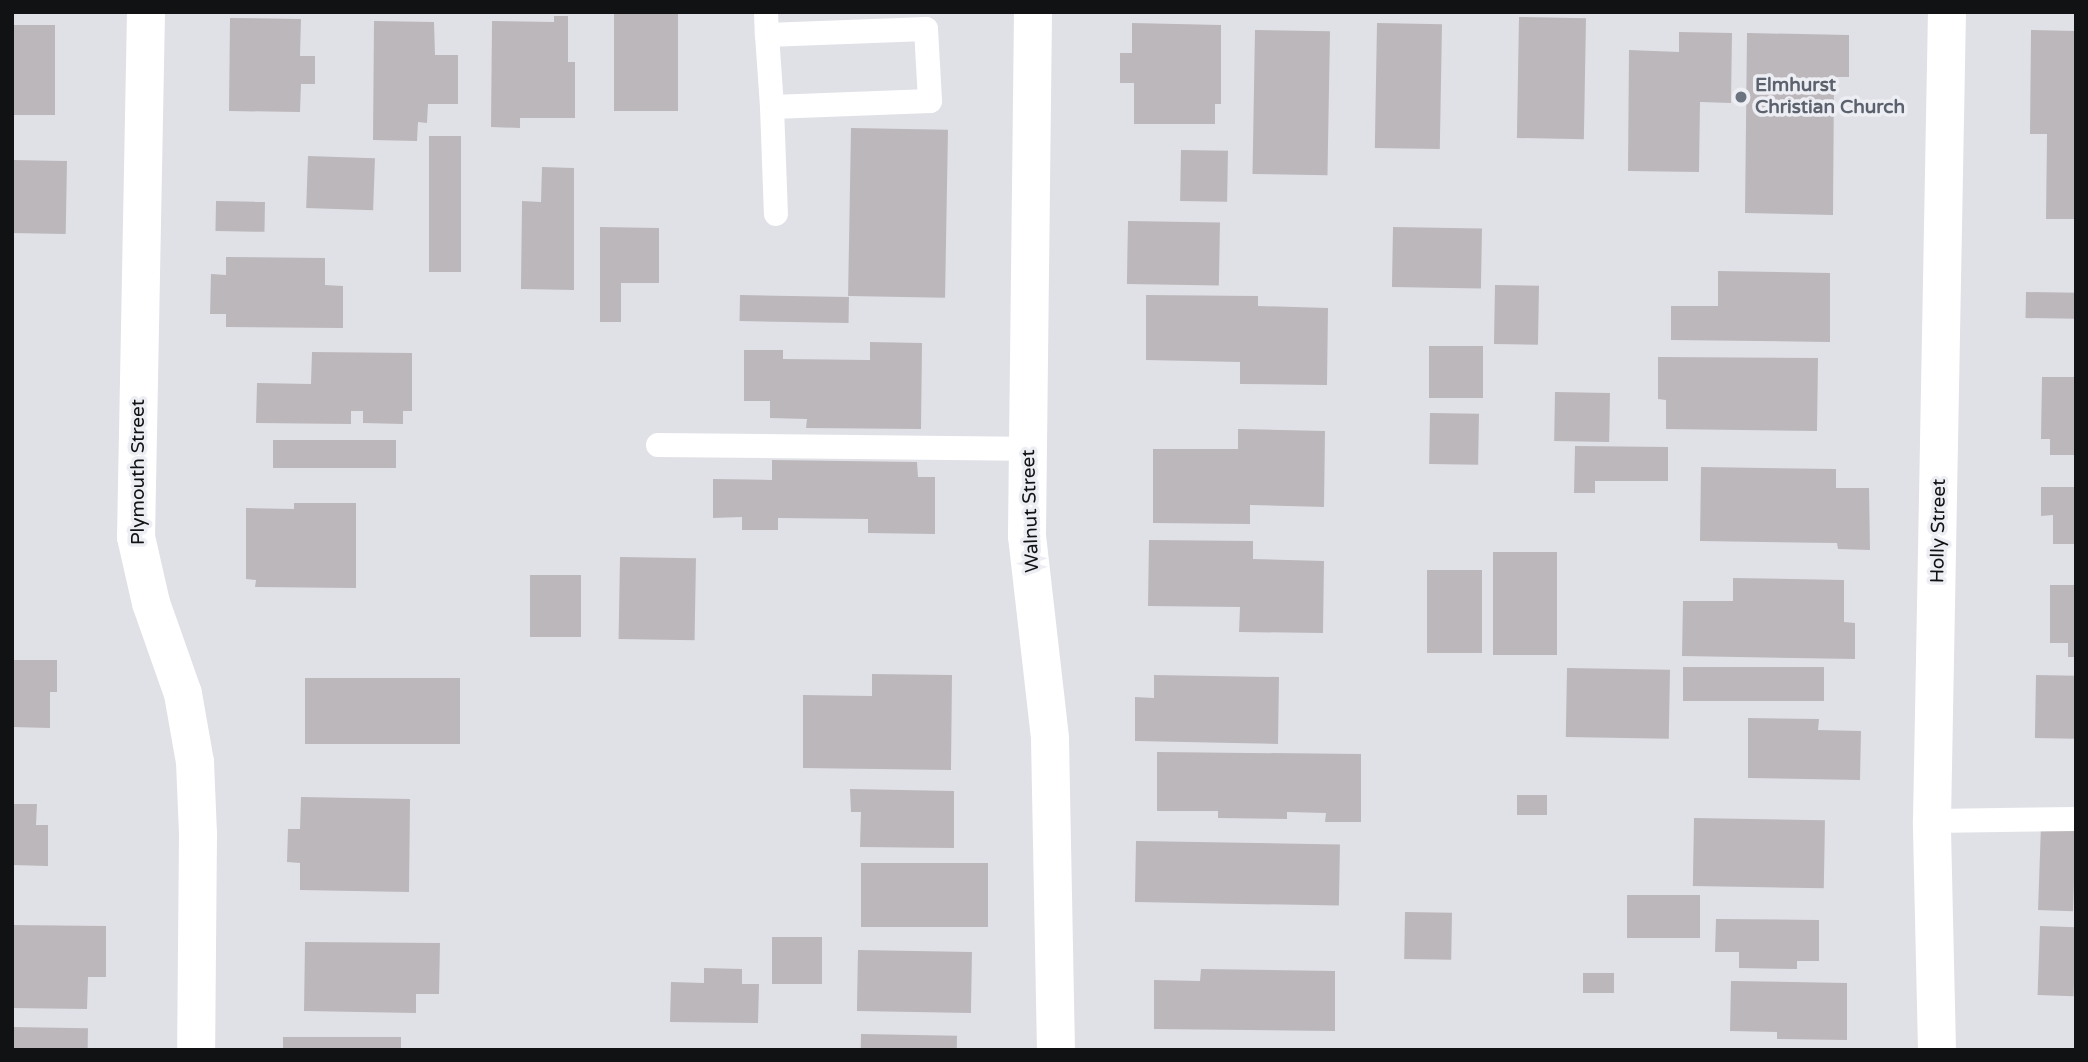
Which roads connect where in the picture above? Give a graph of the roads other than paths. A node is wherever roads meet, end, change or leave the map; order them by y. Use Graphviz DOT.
graph roads {
  1 [pos="146,12"];
  2 [pos="1033,12"];
  3 [pos="1947,12"];
  4 [pos="767,24"];
  5 [pos="772,107"];
  6 [pos="776,214"];
  7 [pos="658,445"];
  8 [pos="1029,449"];
  9 [pos="2076,819"];
  10 [pos="1932,821"];
  11 [pos="196,1050"];
  12 [pos="1056,1050"];
  13 [pos="1937,1050"];
  1 -- 11 [label="street, Plymouth Street"];
  2 -- 8 [label="street, Walnut Street"];
  3 -- 10 [label="street, Holly Street"];
  4 -- 5 [label="lane"];
  4 -- 5 [label="lane"];
  5 -- 6 [label="lane"];
  7 -- 8 [label="lane"];
  8 -- 12 [label="street, Walnut Street"];
  9 -- 10 [label="lane"];
  10 -- 13 [label="street, Holly Street"];
}
